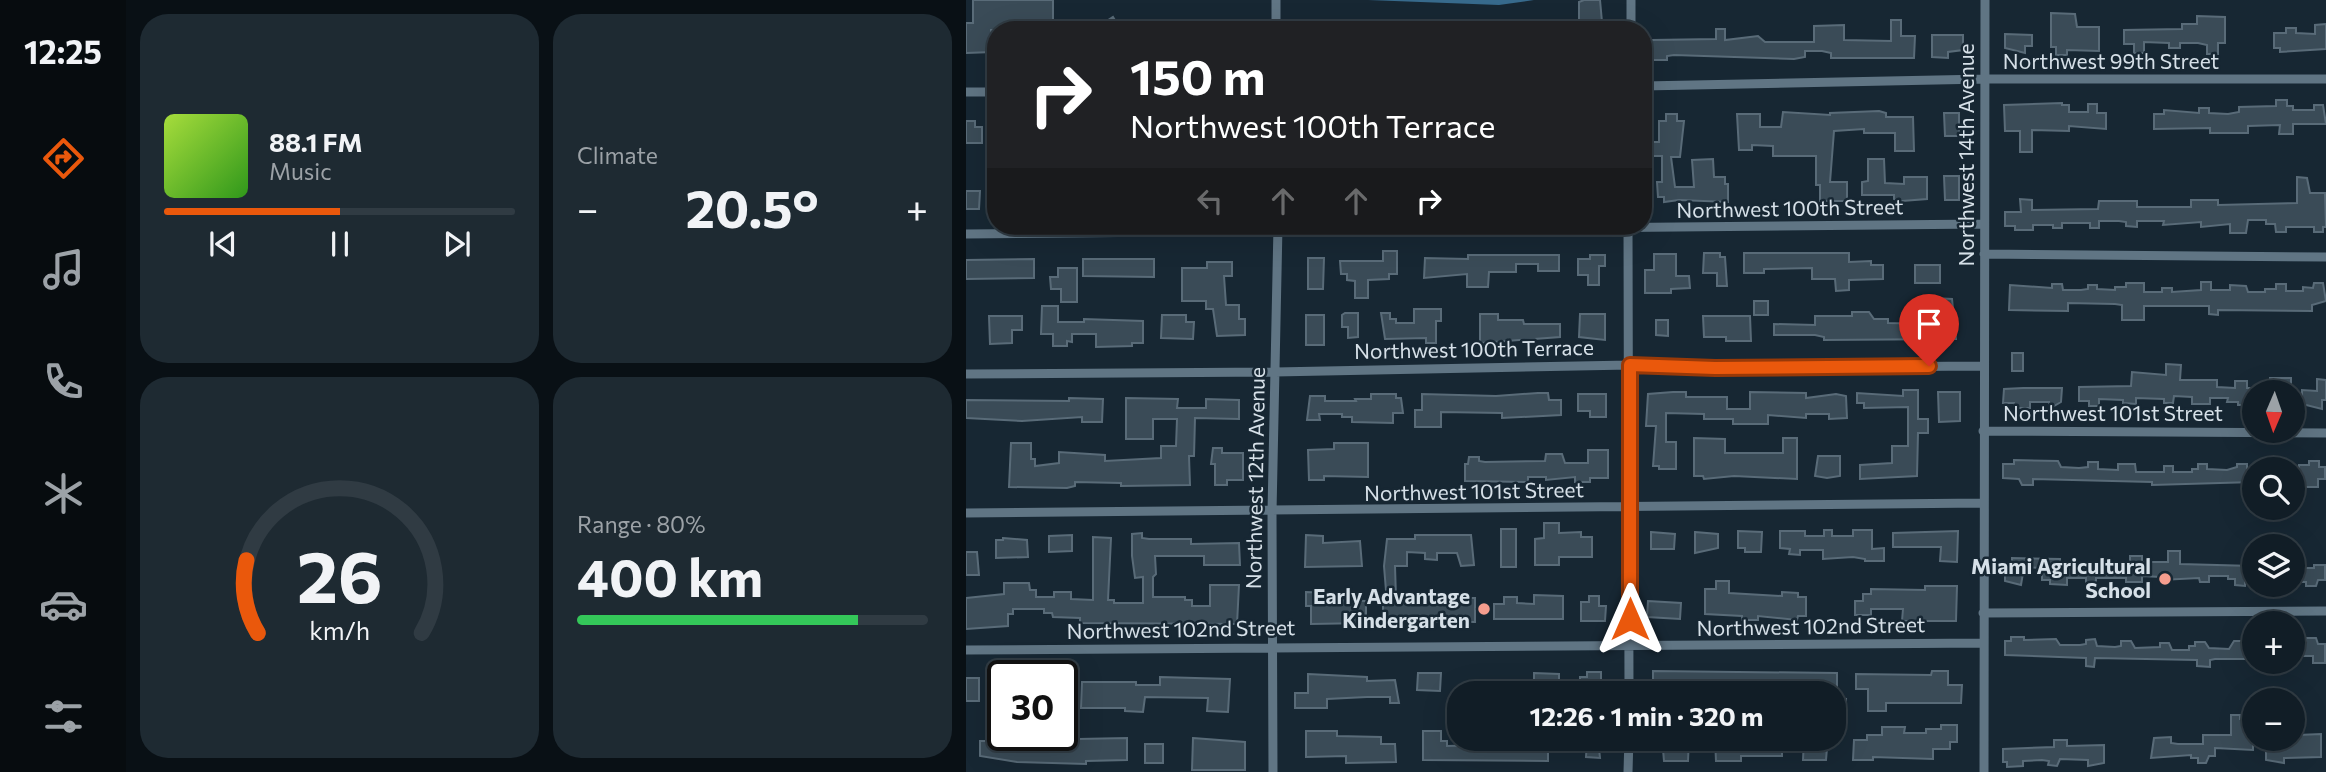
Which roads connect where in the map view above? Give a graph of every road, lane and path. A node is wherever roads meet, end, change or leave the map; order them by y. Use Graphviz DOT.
graph roads {
  1 [pos="1276,0"];
  2 [pos="1632,0"];
  3 [pos="1985,0"];
  4 [pos="1276,21"];
  5 [pos="1631,21"];
  6 [pos="1985,79"];
  7 [pos="2326,79"];
  8 [pos="1652,86"];
  9 [pos="966,92"];
  10 [pos="987,92"];
  11 [pos="1984,224"];
  12 [pos="1652,227"];
  13 [pos="966,234"];
  14 [pos="987,234"];
  15 [pos="1278,235"];
  16 [pos="1628,235"];
  17 [pos="1984,254"];
  18 [pos="2326,257"];
  19 [pos="1630,365"];
  20 [pos="1983,366"];
  21 [pos="1275,372"];
  22 [pos="966,373"];
  23 [pos="1983,431"];
  24 [pos="2326,433"];
  25 [pos="1983,503"];
  26 [pos="1630,508"];
  27 [pos="1272,512"];
  28 [pos="966,513"];
  29 [pos="2326,611"];
  30 [pos="1983,613"];
  31 [pos="1983,643"];
  32 [pos="1272,646"];
  33 [pos="1630,647"];
  34 [pos="966,650"];
  35 [pos="1629,681"];
  36 [pos="1629,751"];
  37 [pos="1273,772"];
  38 [pos="1628,772"];
  39 [pos="1984,772"];
  1 -- 4 [label="street"];
  2 -- 5 [label="street"];
  3 -- 6 [label="street, Northwest 14th Avenue"];
  6 -- 7 [label="street, Northwest 99th Street"];
  6 -- 8 [label="street, Northwest 99th Street"];
  6 -- 11 [label="street, Northwest 14th Avenue"];
  9 -- 10 [label="street"];
  11 -- 12 [label="street, Northwest 100th Street"];
  11 -- 17 [label="street, Northwest 14th Avenue"];
  13 -- 14 [label="street, Northwest 100th Street"];
  15 -- 21 [label="street, Northwest 12th Avenue"];
  16 -- 19 [label="street"];
  17 -- 18 [label="street"];
  17 -- 20 [label="street, Northwest 14th Avenue"];
  19 -- 20 [label="street, Northwest 100th Terrace"];
  19 -- 21 [label="street, Northwest 100th Terrace"];
  19 -- 26 [label="street"];
  20 -- 23 [label="street, Northwest 14th Avenue"];
  21 -- 22 [label="street, Northwest 100th Terrace"];
  21 -- 27 [label="street, Northwest 12th Avenue"];
  23 -- 24 [label="street, Northwest 101st Street"];
  23 -- 25 [label="street, Northwest 14th Avenue"];
  25 -- 26 [label="street, Northwest 101st Street"];
  25 -- 30 [label="street, Northwest 14th Avenue"];
  26 -- 27 [label="street, Northwest 101st Street"];
  26 -- 33 [label="street"];
  27 -- 28 [label="street, Northwest 101st Street"];
  27 -- 32 [label="street, Northwest 12th Avenue"];
  29 -- 30 [label="street"];
  30 -- 31 [label="street, Northwest 14th Avenue"];
  31 -- 33 [label="street, Northwest 102nd Street"];
  31 -- 39 [label="street, Northwest 14th Avenue"];
  32 -- 33 [label="street, Northwest 102nd Street"];
  32 -- 34 [label="street, Northwest 102nd Street"];
  32 -- 37 [label="street, Northwest 12th Avenue"];
  33 -- 35 [label="street"];
  36 -- 38 [label="street"];
}
